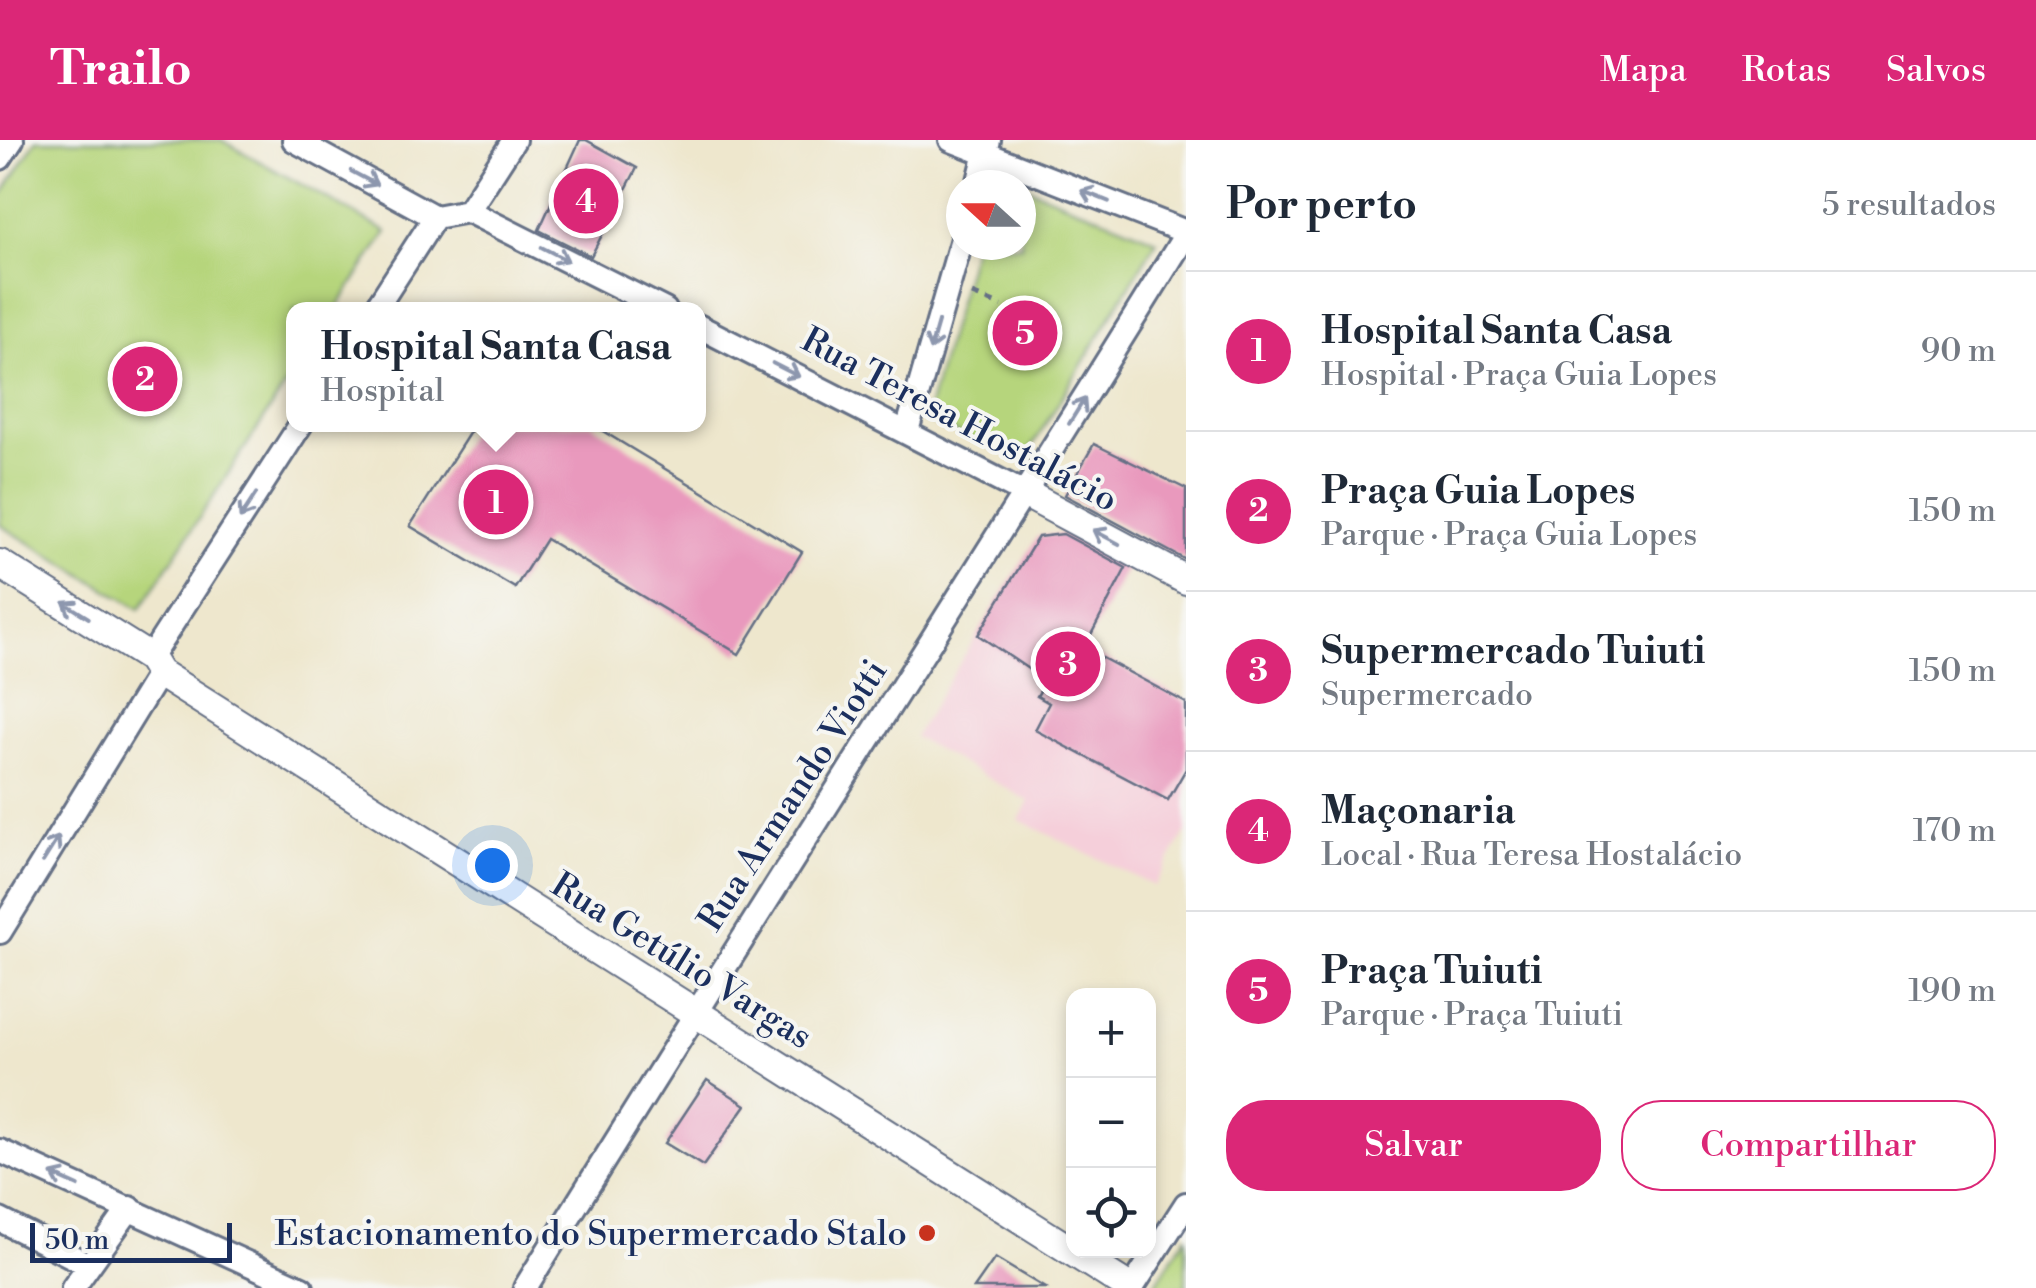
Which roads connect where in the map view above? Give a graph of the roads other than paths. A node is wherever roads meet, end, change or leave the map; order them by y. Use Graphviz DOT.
graph roads {
  1 [pos="12,140"];
  2 [pos="294,140"];
  3 [pos="514,140"];
  4 [pos="951,140"];
  5 [pos="988,146"];
  6 [pos="0,158"];
  7 [pos="468,210"];
  8 [pos="435,216"];
  9 [pos="1186,233"];
  10 [pos="956,260"];
  11 [pos="380,302"];
  12 [pos="650,302"];
  13 [pos="706,330"];
  14 [pos="908,430"];
  15 [pos="296,432"];
  16 [pos="1026,494"];
  17 [pos="0,564"];
  18 [pos="1186,580"];
  19 [pos="155,666"];
  20 [pos="0,932"];
  21 [pos="694,1012"];
  22 [pos="0,1151"];
  23 [pos="1186,1204"];
  24 [pos="130,1208"];
  25 [pos="0,1220"];
  26 [pos="89,1265"];
  27 [pos="73,1288"];
  28 [pos="302,1288"];
  29 [pos="525,1288"];
  30 [pos="1131,1288"];
  1 -- 6 [label="street"];
  2 -- 8 [label="street, one-way"];
  3 -- 7 [label="street"];
  4 -- 5 [label="street"];
  9 -- 5 [label="street, one-way"];
  7 -- 8 [label="street"];
  7 -- 12 [label="street, one-way"];
  8 -- 11 [label="street"];
  16 -- 9 [label="street, Rua Armando Viotti, one-way"];
  10 -- 14 [label="street, one-way"];
  13 -- 14 [label="street, Rua Teresa Hostalácio, one-way"];
  14 -- 16 [label="street, Rua Teresa Hostalácio"];
  15 -- 19 [label="street, one-way"];
  18 -- 16 [label="street, Rua Teresa Hostalácio, one-way"];
  16 -- 21 [label="street, Rua Armando Viotti"];
  19 -- 17 [label="street, Rua Getúlio Vargas, one-way"];
  20 -- 19 [label="street, one-way"];
  19 -- 21 [label="street, Rua Getúlio Vargas"];
  21 -- 29 [label="street, Rua Armando Viotti"];
  21 -- 30 [label="street, Rua Getúlio Vargas"];
  24 -- 22 [label="street, one-way"];
  23 -- 30 [label="street"];
  24 -- 26 [label="street"];
  24 -- 28 [label="street"];
  25 -- 26 [label="street"];
  26 -- 27 [label="street"];
}
